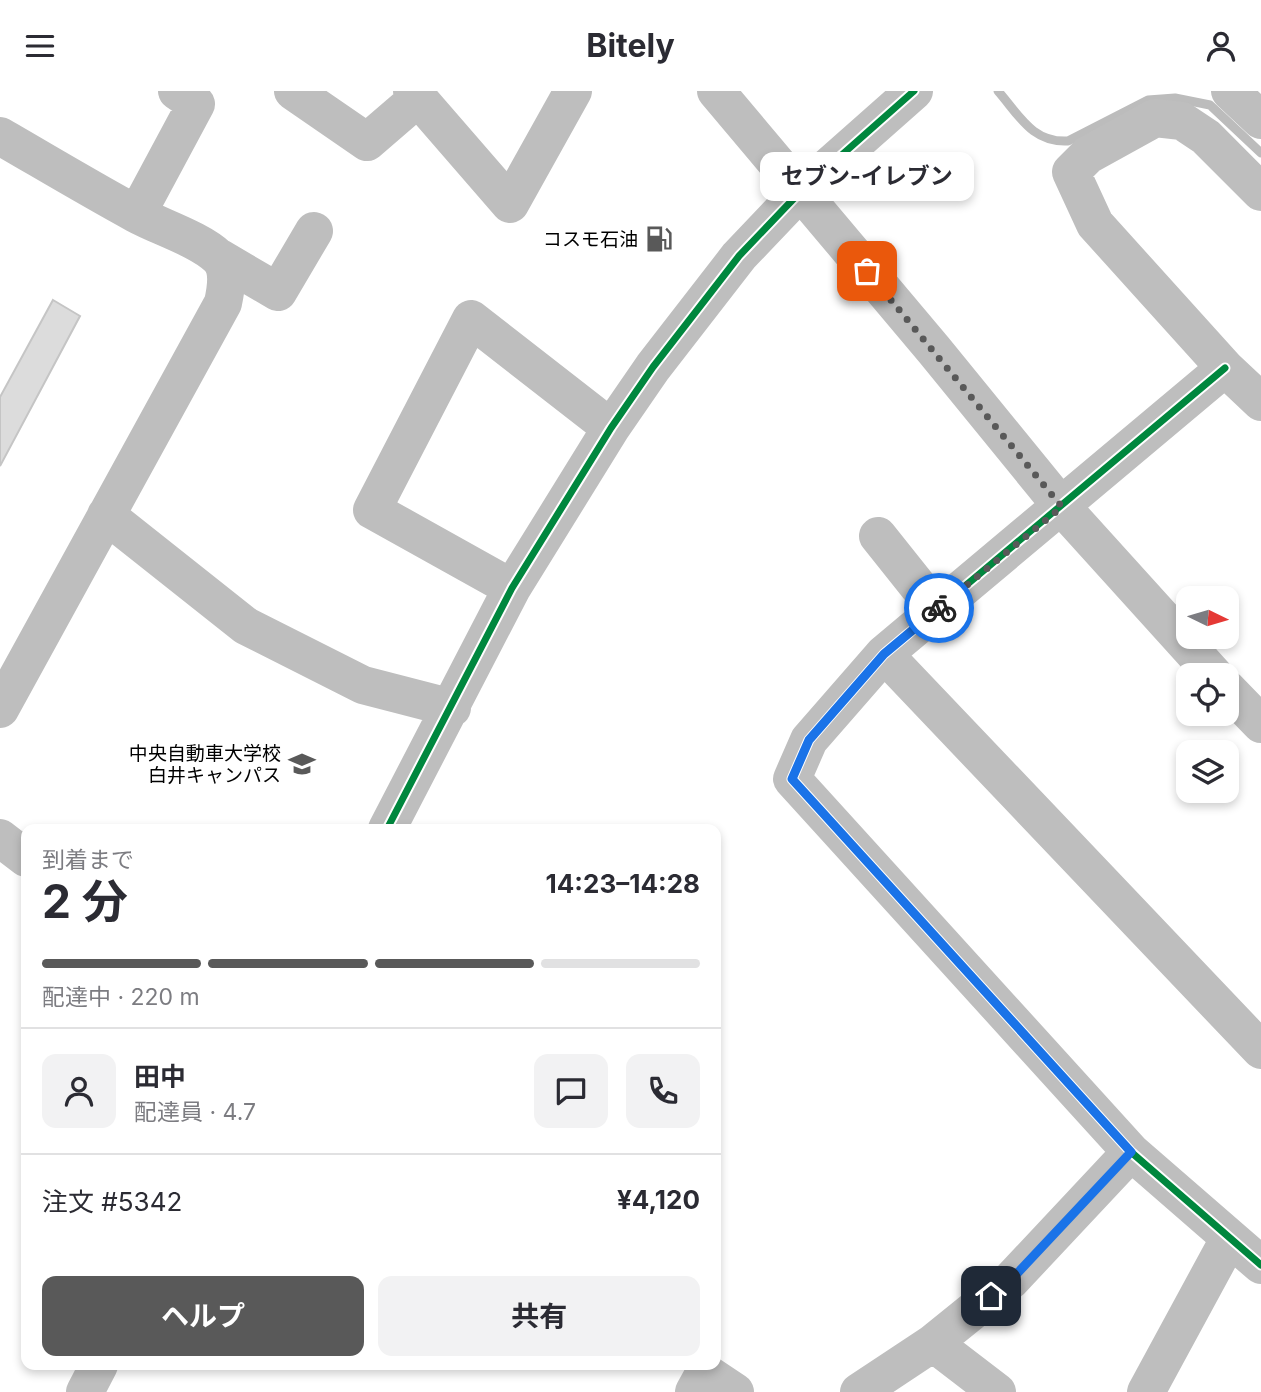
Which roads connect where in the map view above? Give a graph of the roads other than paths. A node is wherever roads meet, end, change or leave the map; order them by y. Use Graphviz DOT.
graph roads {
  1 [pos="177,91"];
  2 [pos="293,91"];
  3 [pos="573,91"];
  4 [pos="716,91"];
  5 [pos="914,91"];
  6 [pos="1230,91"];
  7 [pos="415,95"];
  8 [pos="1261,120"];
  9 [pos="0,136"];
  10 [pos="801,191"];
  11 [pos="1261,192"];
  12 [pos="137,214"];
  13 [pos="314,231"];
  14 [pos="220,258"];
  15 [pos="1225,368"];
  16 [pos="1261,402"];
  17 [pos="611,428"];
  18 [pos="1062,507"];
  19 [pos="106,515"];
  20 [pos="878,536"];
  21 [pos="512,588"];
  22 [pos="937,610"];
  23 [pos="884,654"];
  24 [pos="1203,663"];
  25 [pos="1239,701"];
  26 [pos="452,708"];
  27 [pos="0,709"];
  28 [pos="1261,724"];
  29 [pos="390,824"];
  30 [pos="0,838"];
  31 [pos="21,854"];
  32 [pos="1261,1050"];
  33 [pos="1131,1152"];
  34 [pos="1228,1239"];
  35 [pos="1261,1265"];
  36 [pos="933,1342"];
  37 [pos="96,1370"];
  38 [pos="85,1392"];
  39 [pos="859,1392"];
  40 [pos="997,1392"];
  41 [pos="1146,1392"];
  1 -- 12 [label="street"];
  2 -- 7 [label="street"];
  3 -- 7 [label="street"];
  4 -- 10 [label="street"];
  5 -- 10 [label="street"];
  6 -- 8 [label="street"];
  9 -- 12 [label="street"];
  10 -- 17 [label="street"];
  10 -- 18 [label="street"];
  11 -- 15 [label="street"];
  12 -- 14 [label="street"];
  13 -- 14 [label="street"];
  14 -- 19 [label="street"];
  15 -- 16 [label="street"];
  15 -- 18 [label="street"];
  17 -- 21 [label="street"];
  17 -- 21 [label="street"];
  18 -- 22 [label="street"];
  18 -- 24 [label="street"];
  19 -- 26 [label="street"];
  19 -- 27 [label="street"];
  20 -- 22 [label="street"];
  21 -- 26 [label="street"];
  22 -- 23 [label="street"];
  23 -- 32 [label="street"];
  23 -- 33 [label="street"];
  25 -- 28 [label="street"];
  26 -- 29 [label="street"];
  30 -- 31 [label="street"];
  33 -- 34 [label="street"];
  33 -- 36 [label="street"];
  34 -- 35 [label="street"];
  34 -- 41 [label="street"];
  36 -- 39 [label="street"];
  36 -- 40 [label="street"];
  37 -- 38 [label="street"];
}
